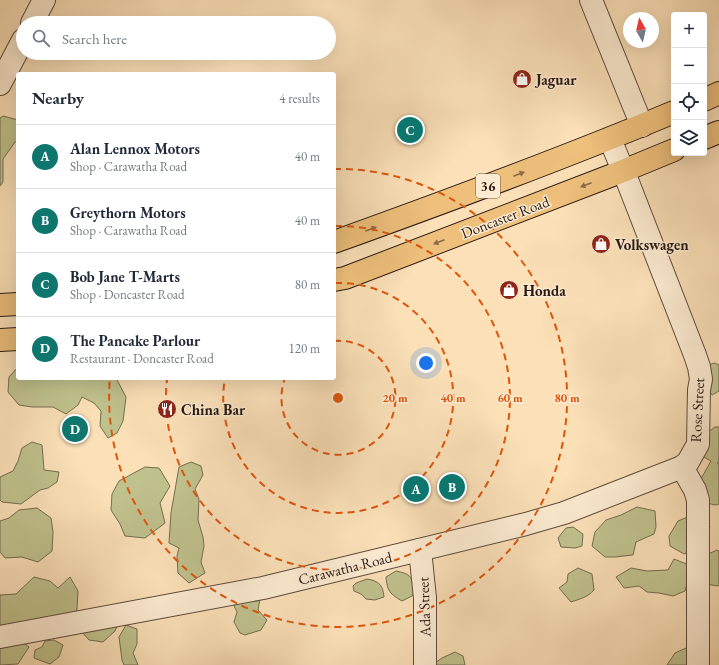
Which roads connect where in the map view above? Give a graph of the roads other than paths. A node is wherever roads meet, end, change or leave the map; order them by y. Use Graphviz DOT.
graph roads {
  1 [pos="44,0"];
  2 [pos="591,0"];
  3 [pos="36,16"];
  4 [pos="16,53"];
  5 [pos="0,84"];
  6 [pos="719,93"];
  7 [pos="707,99"];
  8 [pos="671,113"];
  9 [pos="642,126"];
  10 [pos="719,132"];
  11 [pos="707,137"];
  12 [pos="610,139"];
  13 [pos="664,154"];
  14 [pos="623,171"];
  15 [pos="336,241"];
  16 [pos="336,280"];
  17 [pos="16,304"];
  18 [pos="0,305"];
  19 [pos="16,339"];
  20 [pos="0,340"];
  21 [pos="682,467"];
  22 [pos="420,550"];
  23 [pos="0,637"];
  24 [pos="425,665"];
  25 [pos="698,665"];
  1 -- 3 [label="street"];
  2 -- 9 [label="street"];
  4 -- 5 [label="street"];
  6 -- 7 [label="main road"];
  8 -- 9 [label="main road, 36"];
  9 -- 12 [label="main road, 36"];
  9 -- 13 [label="main road"];
  10 -- 11 [label="main road"];
  12 -- 14 [label="street, Rose Street"];
  15 -- 12 [label="main road, 36, one-way"];
  13 -- 14 [label="main road, Doncaster Road / 36"];
  14 -- 16 [label="main road, Doncaster Road / 36, one-way"];
  14 -- 21 [label="street, Rose Street"];
  17 -- 18 [label="main road"];
  19 -- 20 [label="main road"];
  21 -- 22 [label="street, Carawatha Road"];
  21 -- 25 [label="street"];
  22 -- 23 [label="street, Carawatha Road"];
  22 -- 24 [label="street, Ada Street"];
}
